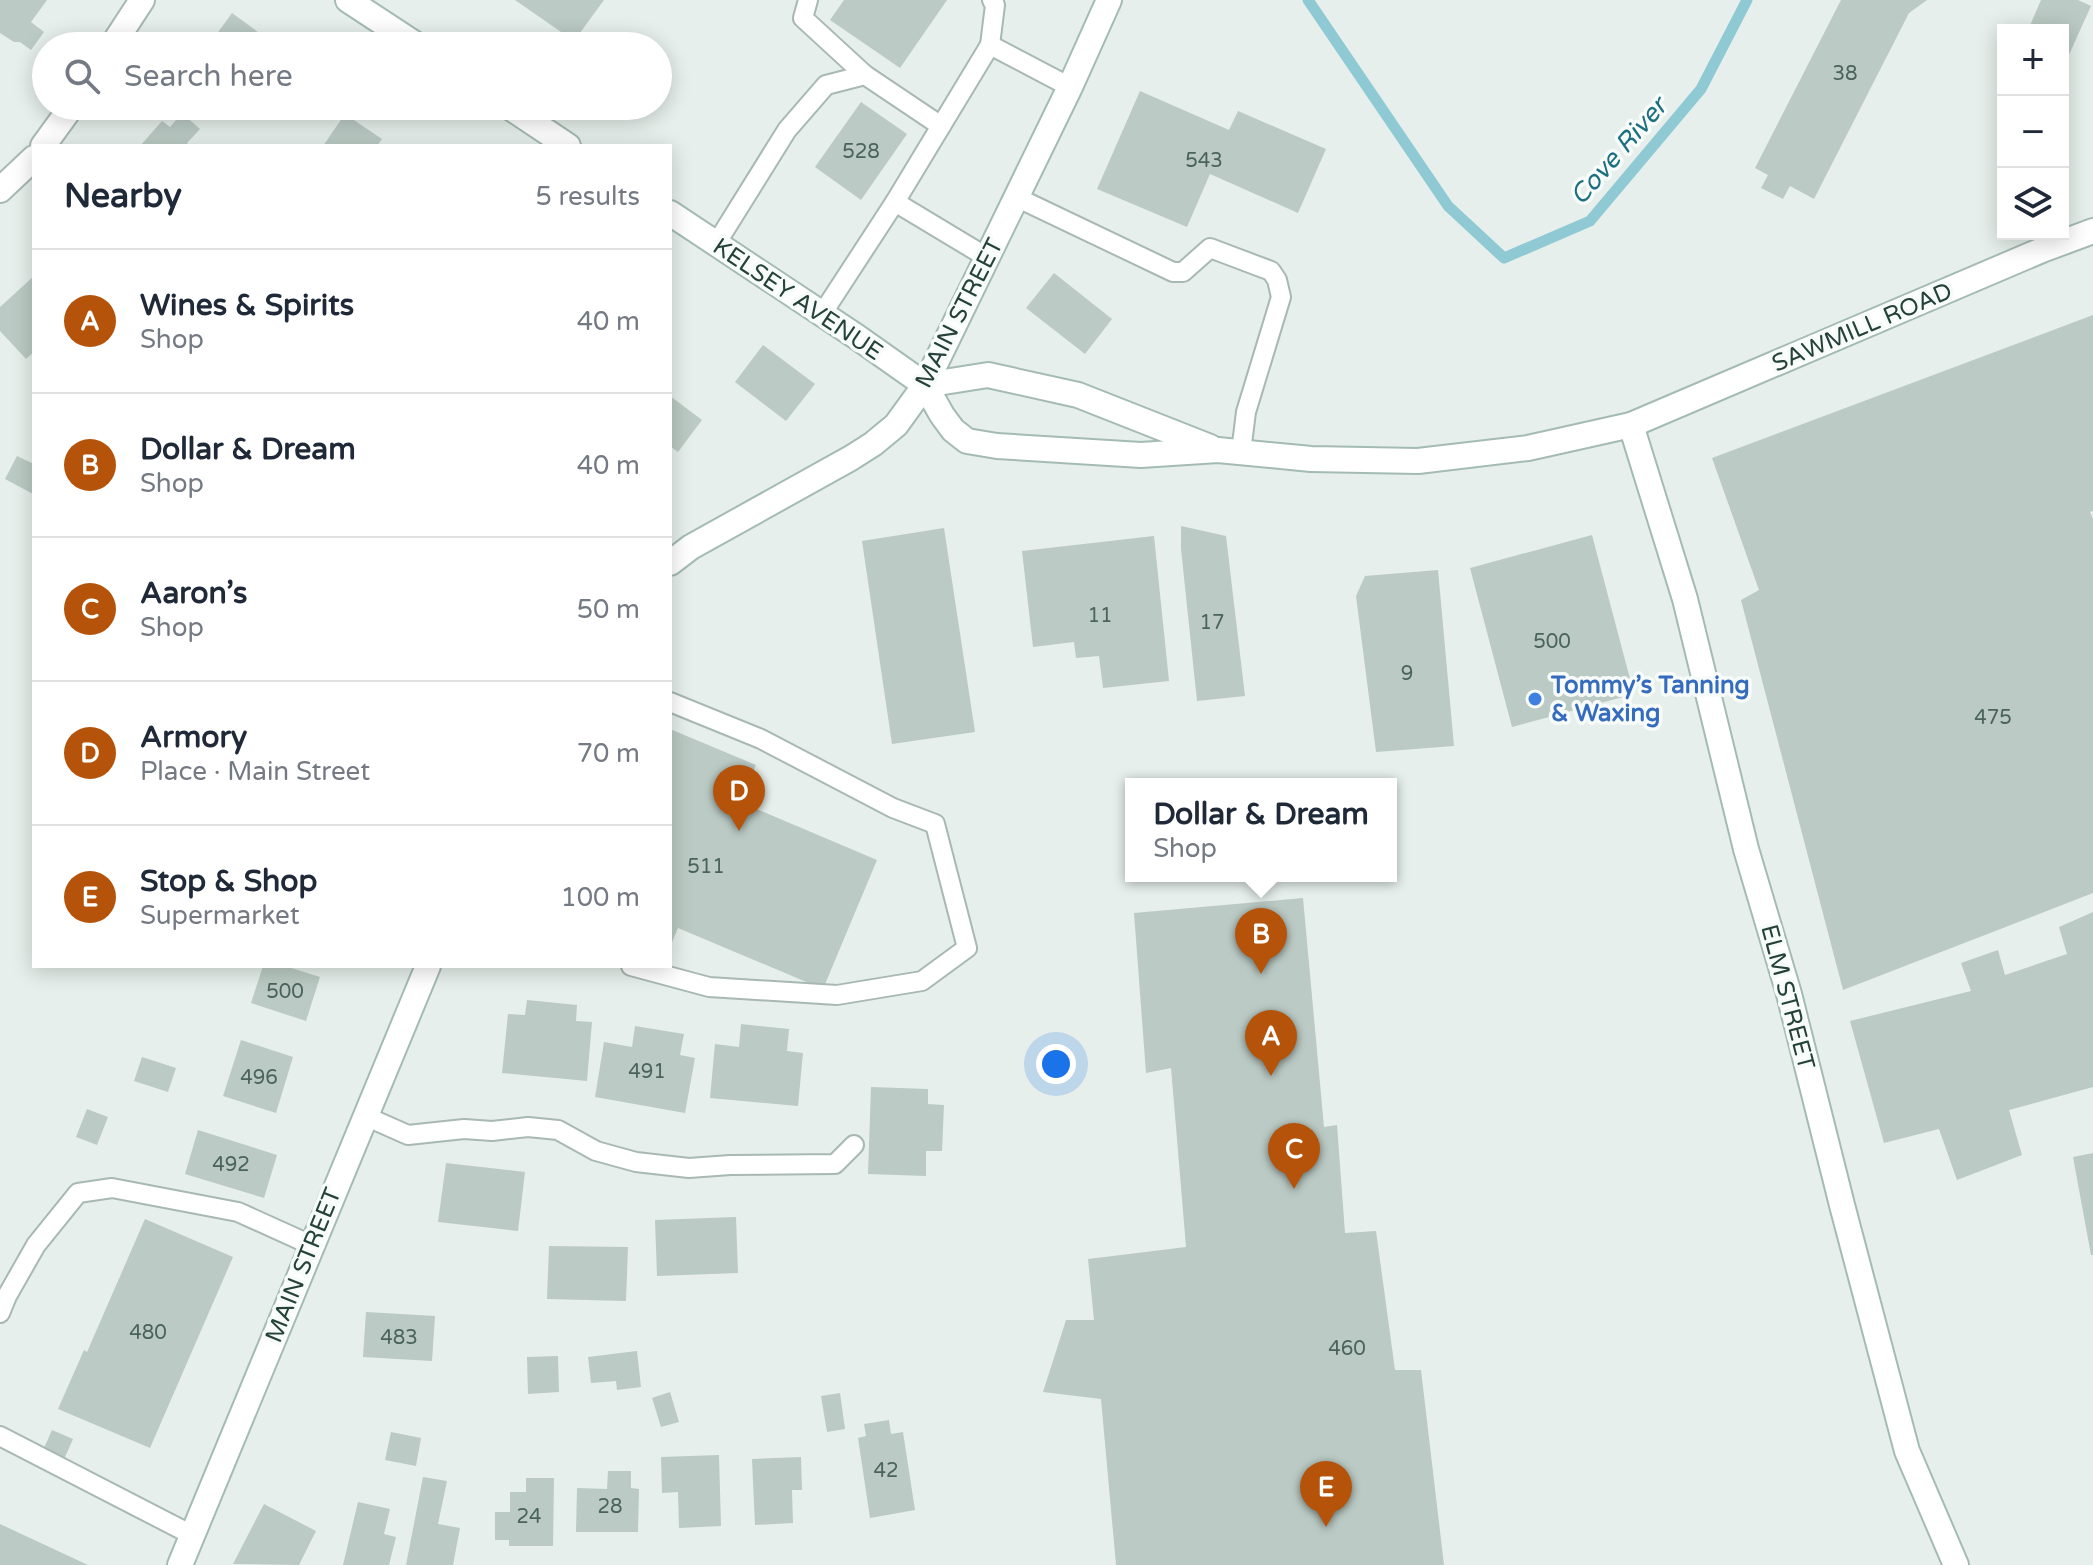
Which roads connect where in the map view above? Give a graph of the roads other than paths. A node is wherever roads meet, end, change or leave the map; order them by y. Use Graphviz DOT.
graph roads {
  1 [pos="142,0"];
  2 [pos="348,0"];
  3 [pos="808,0"];
  4 [pos="992,0"];
  5 [pos="1109,0"];
  6 [pos="121,32"];
  7 [pos="397,32"];
  8 [pos="990,45"];
  9 [pos="865,75"];
  10 [pos="1070,87"];
  11 [pos="62,120"];
  12 [pos="529,120"];
  13 [pos="941,126"];
  14 [pos="44,144"];
  15 [pos="565,144"];
  16 [pos="32,160"];
  17 [pos="0,190"];
  18 [pos="1016,197"];
  19 [pos="895,202"];
  20 [pos="672,214"];
  21 [pos="2093,231"];
  22 [pos="716,244"];
  23 [pos="988,258"];
  24 [pos="822,314"];
  25 [pos="925,385"];
  26 [pos="1631,425"];
  27 [pos="1229,451"];
  28 [pos="672,561"];
  29 [pos="672,703"];
  30 [pos="427,968"];
  31 [pos="638,968"];
  32 [pos="365,1116"];
  33 [pos="854,1145"];
  34 [pos="311,1245"];
  35 [pos="0,1313"];
  36 [pos="0,1436"];
  37 [pos="192,1535"];
  38 [pos="180,1565"];
  39 [pos="1956,1565"];
  1 -- 6 [label="main road"];
  2 -- 7 [label="main road"];
  3 -- 9 [label="lane"];
  4 -- 8 [label="lane"];
  5 -- 10 [label="main road, MAIN STREET"];
  8 -- 10 [label="lane"];
  8 -- 13 [label="lane"];
  9 -- 13 [label="lane"];
  9 -- 22 [label="lane"];
  10 -- 18 [label="main road, MAIN STREET"];
  11 -- 14 [label="main road"];
  12 -- 15 [label="main road"];
  13 -- 19 [label="lane"];
  16 -- 17 [label="main road"];
  18 -- 23 [label="main road, MAIN STREET"];
  18 -- 27 [label="lane"];
  19 -- 23 [label="lane"];
  19 -- 24 [label="lane"];
  20 -- 22 [label="main road, KELSEY AVENUE"];
  21 -- 26 [label="main road, SAWMILL ROAD"];
  22 -- 24 [label="main road, KELSEY AVENUE"];
  23 -- 25 [label="main road, MAIN STREET"];
  24 -- 25 [label="main road, KELSEY AVENUE"];
  25 -- 27 [label="main road"];
  25 -- 27 [label="main road"];
  25 -- 28 [label="main road, MAIN STREET"];
  26 -- 27 [label="main road, SAWMILL ROAD"];
  26 -- 39 [label="main road, ELM STREET"];
  29 -- 31 [label="lane"];
  30 -- 32 [label="main road, MAIN STREET"];
  32 -- 33 [label="lane"];
  32 -- 34 [label="main road, MAIN STREET"];
  34 -- 35 [label="lane"];
  34 -- 37 [label="main road, MAIN STREET"];
  36 -- 37 [label="lane"];
  37 -- 38 [label="main road, MAIN STREET"];
}
